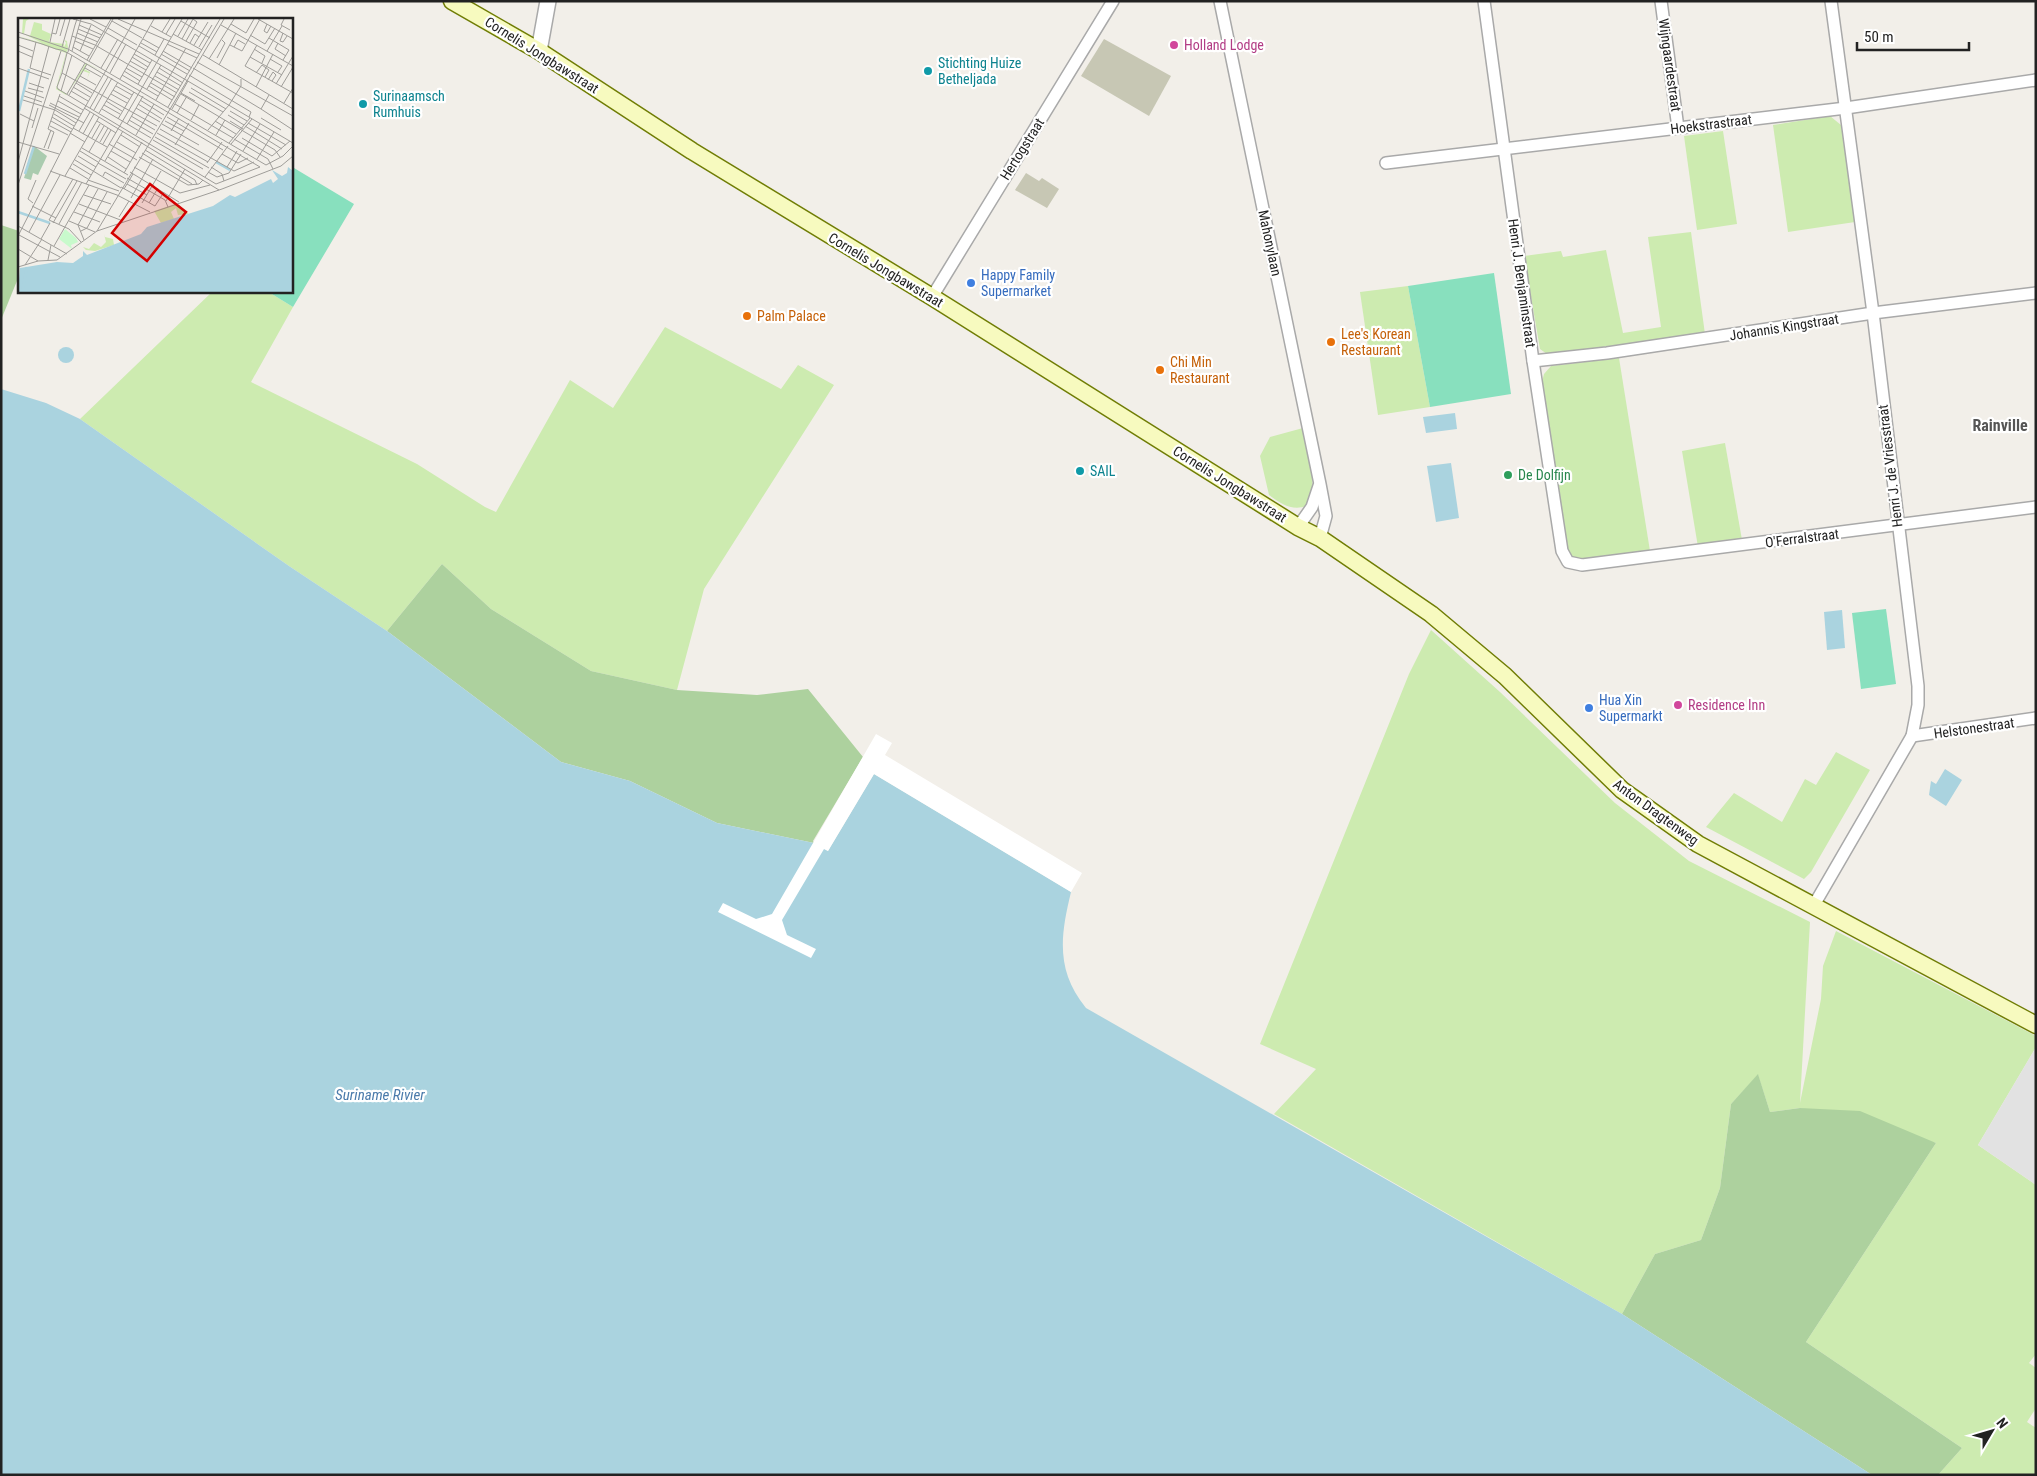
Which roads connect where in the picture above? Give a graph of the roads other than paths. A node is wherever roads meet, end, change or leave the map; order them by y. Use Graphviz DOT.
graph roads {
  1 [pos="452,1"];
  2 [pos="548,1"];
  3 [pos="1113,1"];
  4 [pos="1220,1"];
  5 [pos="1484,1"];
  6 [pos="1661,1"];
  7 [pos="1831,1"];
  8 [pos="539,51"];
  9 [pos="2036,80"];
  10 [pos="1846,108"];
  11 [pos="1678,128"];
  12 [pos="1504,150"];
  13 [pos="1386,163"];
  14 [pos="2036,293"];
  15 [pos="932,297"];
  16 [pos="1873,313"];
  17 [pos="1533,361"];
  18 [pos="1320,484"];
  19 [pos="2036,507"];
  20 [pos="1897,526"];
  21 [pos="1298,527"];
  22 [pos="1320,538"];
  23 [pos="1568,562"];
  24 [pos="2036,718"];
  25 [pos="1912,736"];
  26 [pos="1814,905"];
  27 [pos="2036,1025"];
  1 -- 8 [label="main road, Cornelis Jongbawstraat"];
  2 -- 8 [label="street"];
  3 -- 15 [label="street, Hertogstraat"];
  4 -- 18 [label="street, Mahonylaan"];
  5 -- 12 [label="street, Henri J. Benjaminstraat"];
  6 -- 11 [label="street, Wijngaardestraat"];
  7 -- 10 [label="street, Henri J. de Vriesstraat"];
  8 -- 15 [label="main road, Cornelis Jongbawstraat"];
  9 -- 10 [label="street, Hoekstrastraat"];
  10 -- 11 [label="street, Hoekstrastraat"];
  10 -- 16 [label="street, Henri J. de Vriesstraat"];
  11 -- 12 [label="street, Hoekstrastraat"];
  12 -- 13 [label="street, Hoekstrastraat"];
  12 -- 17 [label="street, Henri J. Benjaminstraat"];
  14 -- 16 [label="street, Johannis Kingstraat"];
  15 -- 21 [label="main road, Cornelis Jongbawstraat"];
  16 -- 17 [label="street, Johannis Kingstraat"];
  16 -- 20 [label="street, Henri J. de Vriesstraat"];
  17 -- 23 [label="street, Henri J. Benjaminstraat"];
  18 -- 21 [label="street"];
  18 -- 22 [label="street, Mahonylaan"];
  19 -- 20 [label="street, O'Ferralstraat"];
  20 -- 23 [label="street, O'Ferralstraat"];
  20 -- 25 [label="street, Henri J. de Vriesstraat"];
  21 -- 22 [label="main road, Cornelis Jongbawstraat"];
  22 -- 26 [label="main road, Anton Dragtenweg"];
  24 -- 25 [label="street, Helstonestraat"];
  25 -- 26 [label="street, Henri J. de Vriesstraat"];
  26 -- 27 [label="main road, Anton Dragtenweg"];
}
